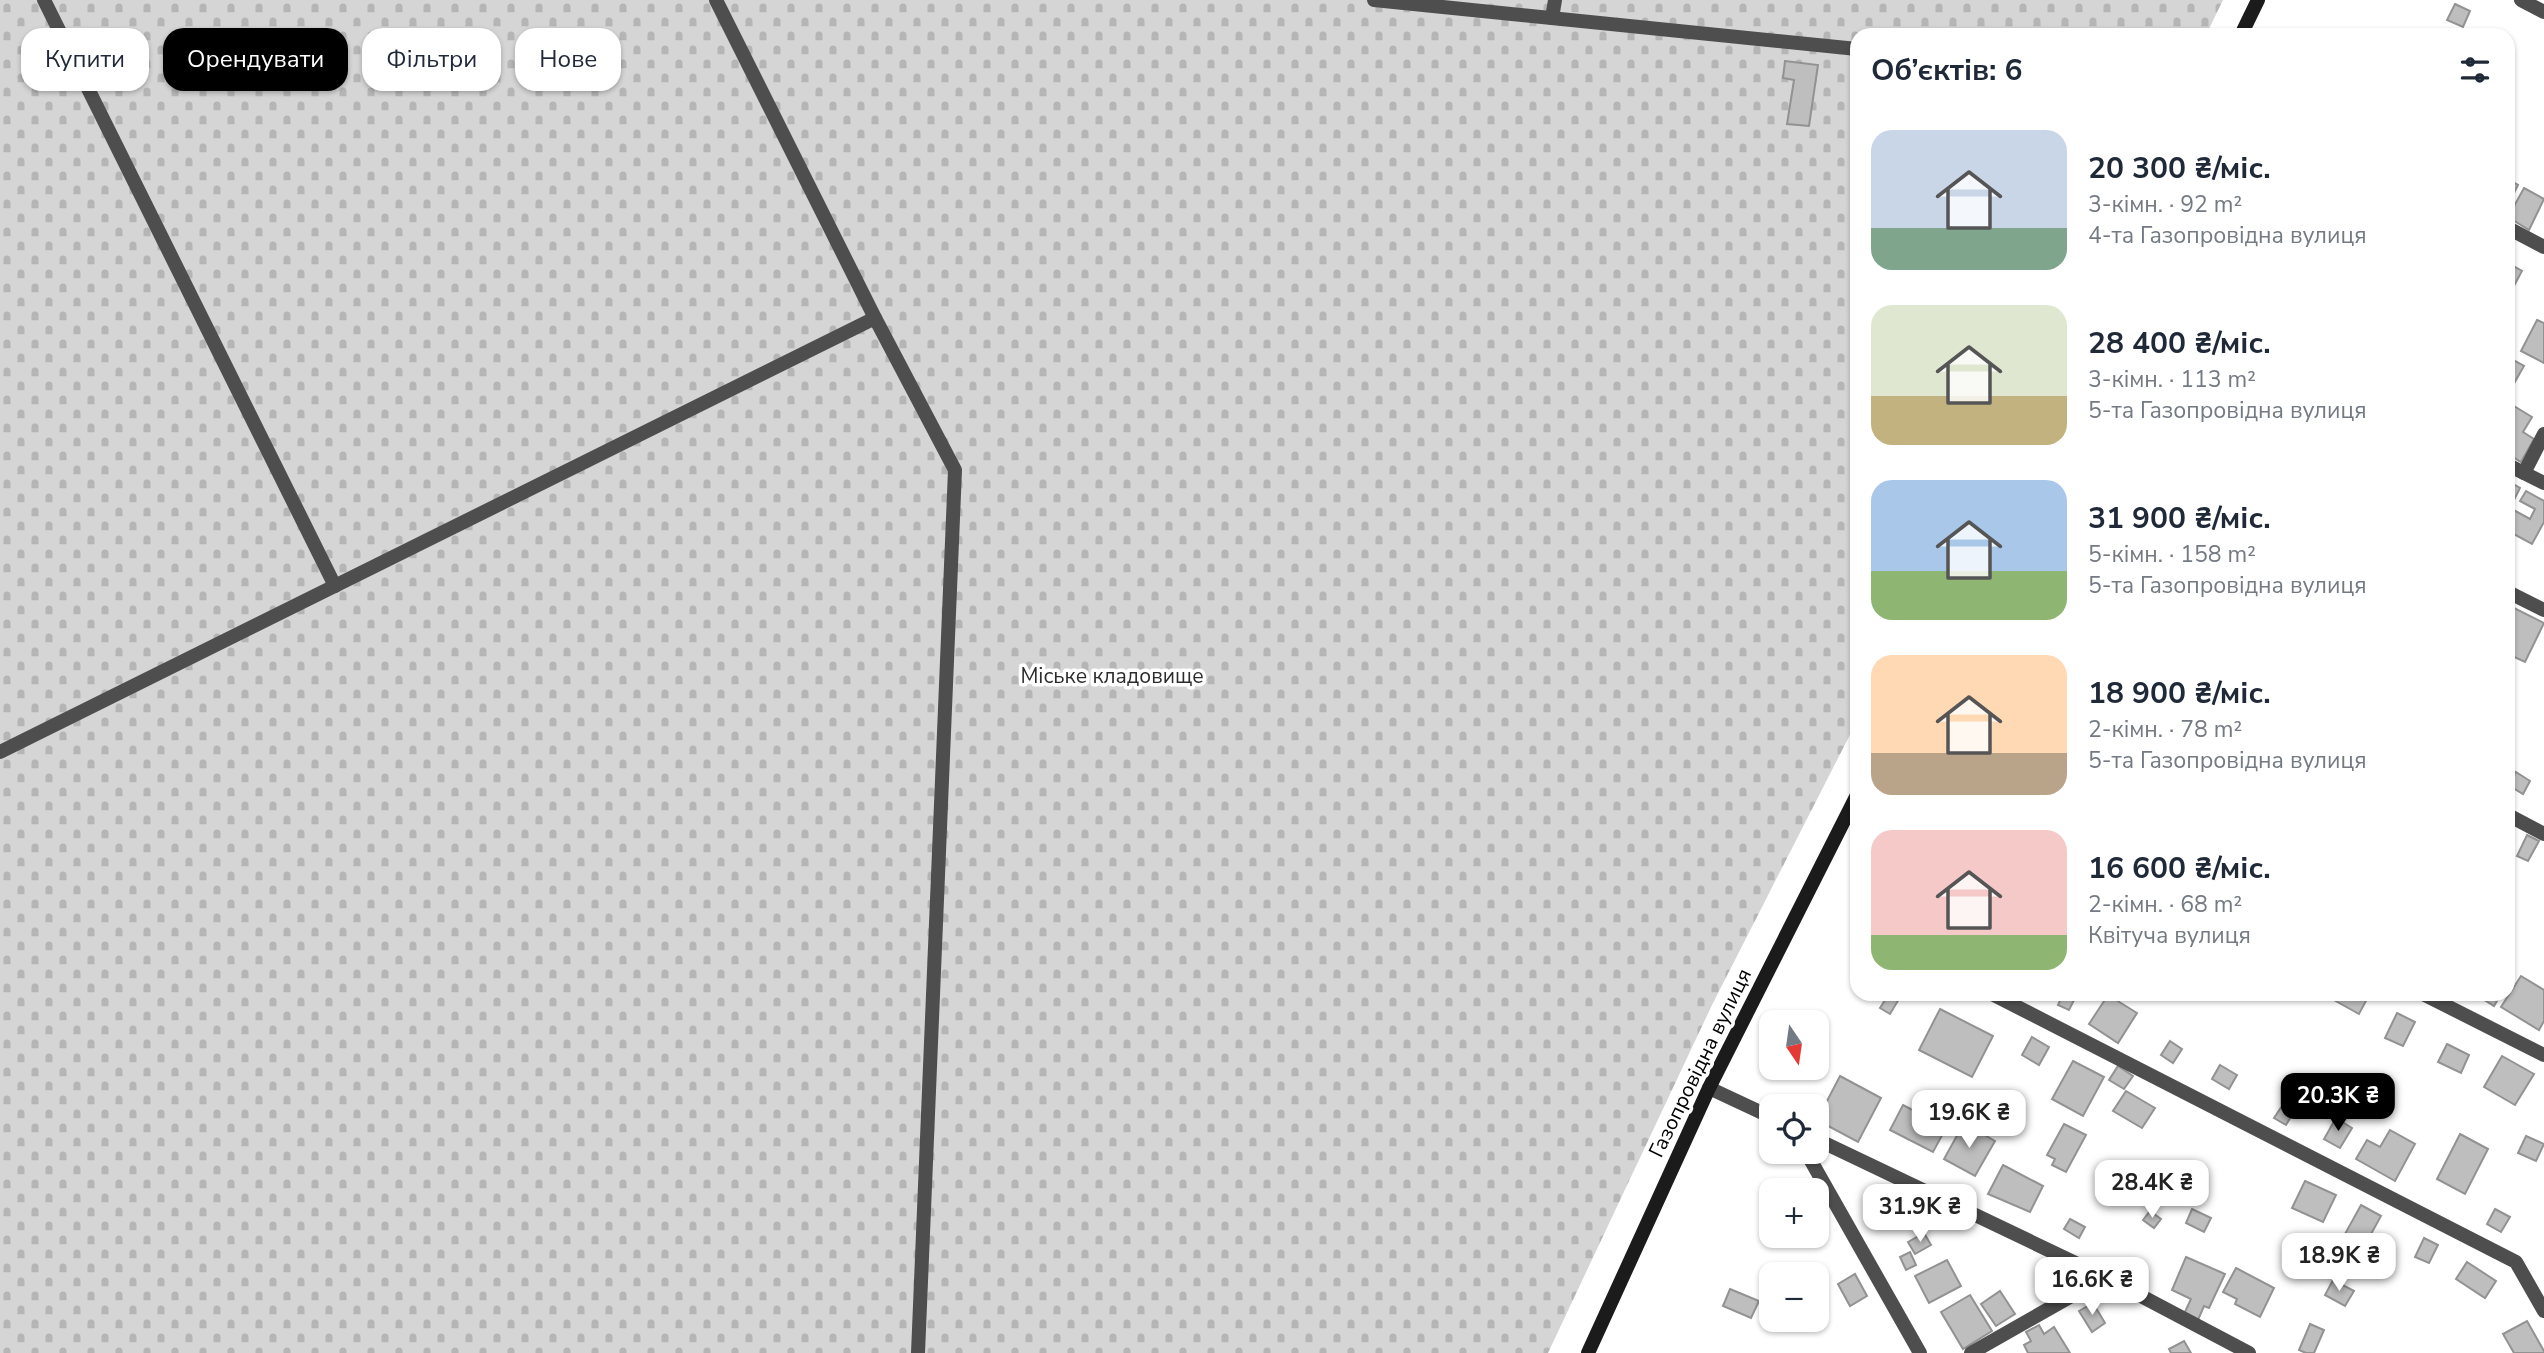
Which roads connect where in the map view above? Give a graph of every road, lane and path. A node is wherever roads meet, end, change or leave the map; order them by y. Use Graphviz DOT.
graph roads {
  1 [pos="44,0"];
  2 [pos="716,0"];
  3 [pos="1374,0"];
  4 [pos="1555,0"];
  5 [pos="2258,0"];
  6 [pos="2521,0"];
  7 [pos="2544,12"];
  8 [pos="1552,18"];
  9 [pos="2244,28"];
  10 [pos="1850,48"];
  11 [pos="2515,232"];
  12 [pos="2544,247"];
  13 [pos="875,318"];
  14 [pos="2544,434"];
  15 [pos="2515,468"];
  16 [pos="2524,473"];
  17 [pos="2544,483"];
  18 [pos="335,586"];
  19 [pos="2515,596"];
  20 [pos="2544,610"];
  21 [pos="0,752"];
  22 [pos="1850,810"];
  23 [pos="2515,819"];
  24 [pos="2544,834"];
  25 [pos="2007,1001"];
  26 [pos="2437,1001"];
  27 [pos="2544,1055"];
  28 [pos="1709,1088"];
  29 [pos="1759,1111"];
  30 [pos="1829,1145"];
  31 [pos="1813,1164"];
  32 [pos="2105,1277"];
  33 [pos="2544,1311"];
  34 [pos="918,1353"];
  35 [pos="1588,1353"];
  36 [pos="1920,1353"];
  37 [pos="1971,1353"];
  38 [pos="2249,1353"];
  1 -- 18 [label="street"];
  2 -- 13 [label="street"];
  3 -- 8 [label="street"];
  4 -- 8 [label="street"];
  5 -- 9 [label="main road"];
  6 -- 7 [label="street"];
  8 -- 10 [label="street"];
  11 -- 12 [label="street"];
  13 -- 18 [label="street"];
  13 -- 34 [label="street"];
  14 -- 16 [label="street"];
  15 -- 16 [label="street"];
  16 -- 17 [label="street"];
  18 -- 21 [label="street"];
  19 -- 20 [label="street"];
  22 -- 28 [label="main road, Газопровідна вулиця"];
  23 -- 24 [label="street"];
  25 -- 33 [label="street"];
  26 -- 27 [label="street"];
  28 -- 29 [label="street"];
  28 -- 35 [label="main road, Газопровідна вулиця"];
  30 -- 32 [label="street"];
  31 -- 36 [label="street"];
  32 -- 37 [label="street"];
  32 -- 38 [label="street"];
}
